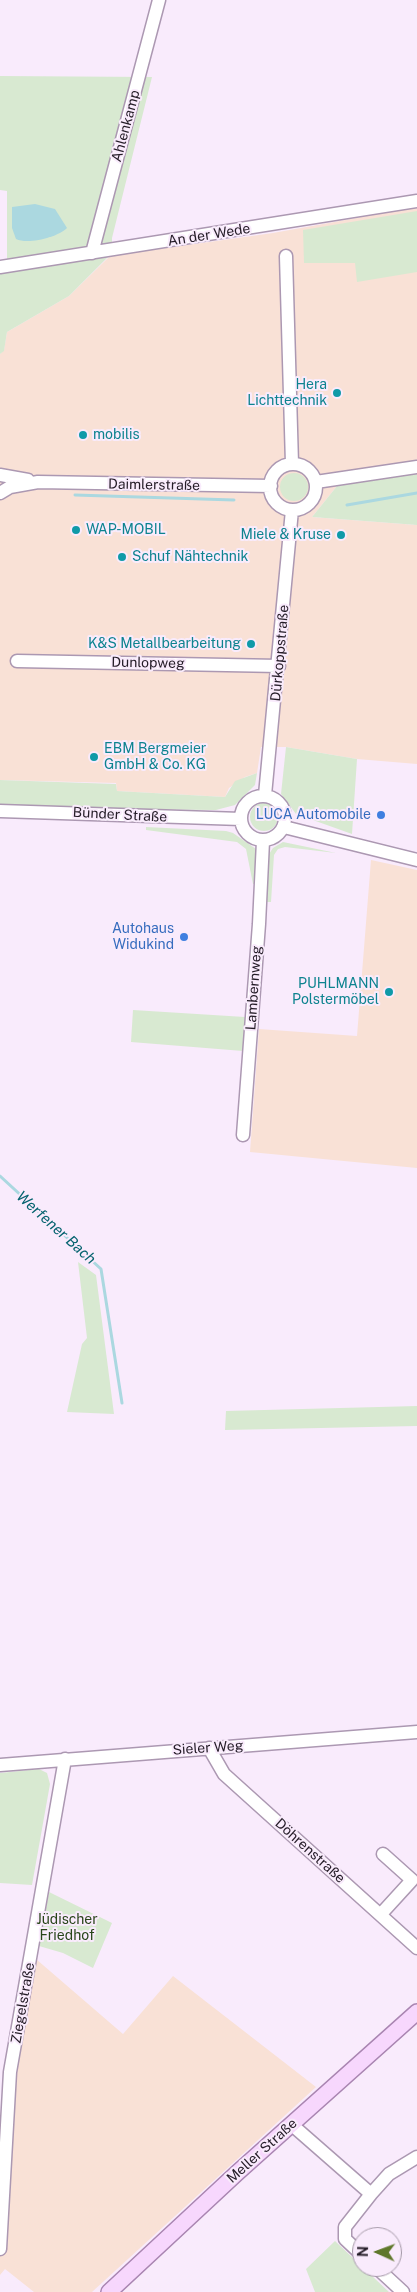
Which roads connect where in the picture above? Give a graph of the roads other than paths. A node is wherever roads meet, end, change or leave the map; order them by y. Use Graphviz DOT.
graph roads {
  1 [pos="159,0"];
  2 [pos="417,201"];
  3 [pos="92,253"];
  4 [pos="286,256"];
  5 [pos="0,267"];
  6 [pos="292,464"];
  7 [pos="417,467"];
  8 [pos="0,475"];
  9 [pos="38,482"];
  10 [pos="316,482"];
  11 [pos="271,486"];
  12 [pos="0,493"];
  13 [pos="292,510"];
  14 [pos="17,661"];
  15 [pos="279,666"];
  16 [pos="265,795"];
  17 [pos="0,811"];
  18 [pos="241,819"];
  19 [pos="284,827"];
  20 [pos="263,841"];
  21 [pos="417,860"];
  22 [pos="243,1135"];
  23 [pos="417,1732"];
  24 [pos="209,1748"];
  25 [pos="65,1759"];
  26 [pos="0,1765"];
  27 [pos="383,1854"];
  28 [pos="381,1914"];
  29 [pos="417,1948"];
  30 [pos="417,2012"];
  31 [pos="291,2124"];
  32 [pos="417,2157"];
  33 [pos="371,2194"];
  34 [pos="352,2246"];
  35 [pos="0,2249"];
  36 [pos="387,2277"];
  37 [pos="109,2292"];
  38 [pos="403,2292"];
  1 -- 3 [label="street, Ahlenkamp"];
  2 -- 3 [label="street, An der Wede"];
  3 -- 5 [label="street, An der Wede"];
  4 -- 6 [label="street"];
  6 -- 10 [label="street"];
  6 -- 11 [label="street"];
  7 -- 10 [label="street"];
  8 -- 9 [label="street, Daimlerstraße"];
  9 -- 11 [label="street, Daimlerstraße"];
  9 -- 12 [label="street, Daimlerstraße"];
  10 -- 13 [label="street"];
  11 -- 13 [label="street"];
  13 -- 15 [label="street, Dürkoppstraße"];
  14 -- 15 [label="street, Dunlopweg"];
  15 -- 16 [label="street, Dürkoppstraße"];
  16 -- 18 [label="street"];
  16 -- 19 [label="street"];
  17 -- 18 [label="street, Bünder Straße"];
  18 -- 20 [label="street"];
  19 -- 20 [label="street"];
  19 -- 21 [label="street"];
  20 -- 22 [label="street, Lambernweg"];
  23 -- 24 [label="street, Sieler Weg"];
  24 -- 25 [label="street, Sieler Weg"];
  24 -- 28 [label="street, Döhrenstraße"];
  25 -- 26 [label="street, Sieler Weg"];
  25 -- 35 [label="street, Ziegelstraße"];
  27 -- 28 [label="street"];
  28 -- 29 [label="street, Döhrenstraße"];
  30 -- 31 [label="main road, Meller Straße"];
  31 -- 33 [label="street"];
  31 -- 37 [label="main road, Meller Straße"];
  32 -- 33 [label="street"];
  33 -- 34 [label="street"];
  36 -- 38 [label="street"];
}
